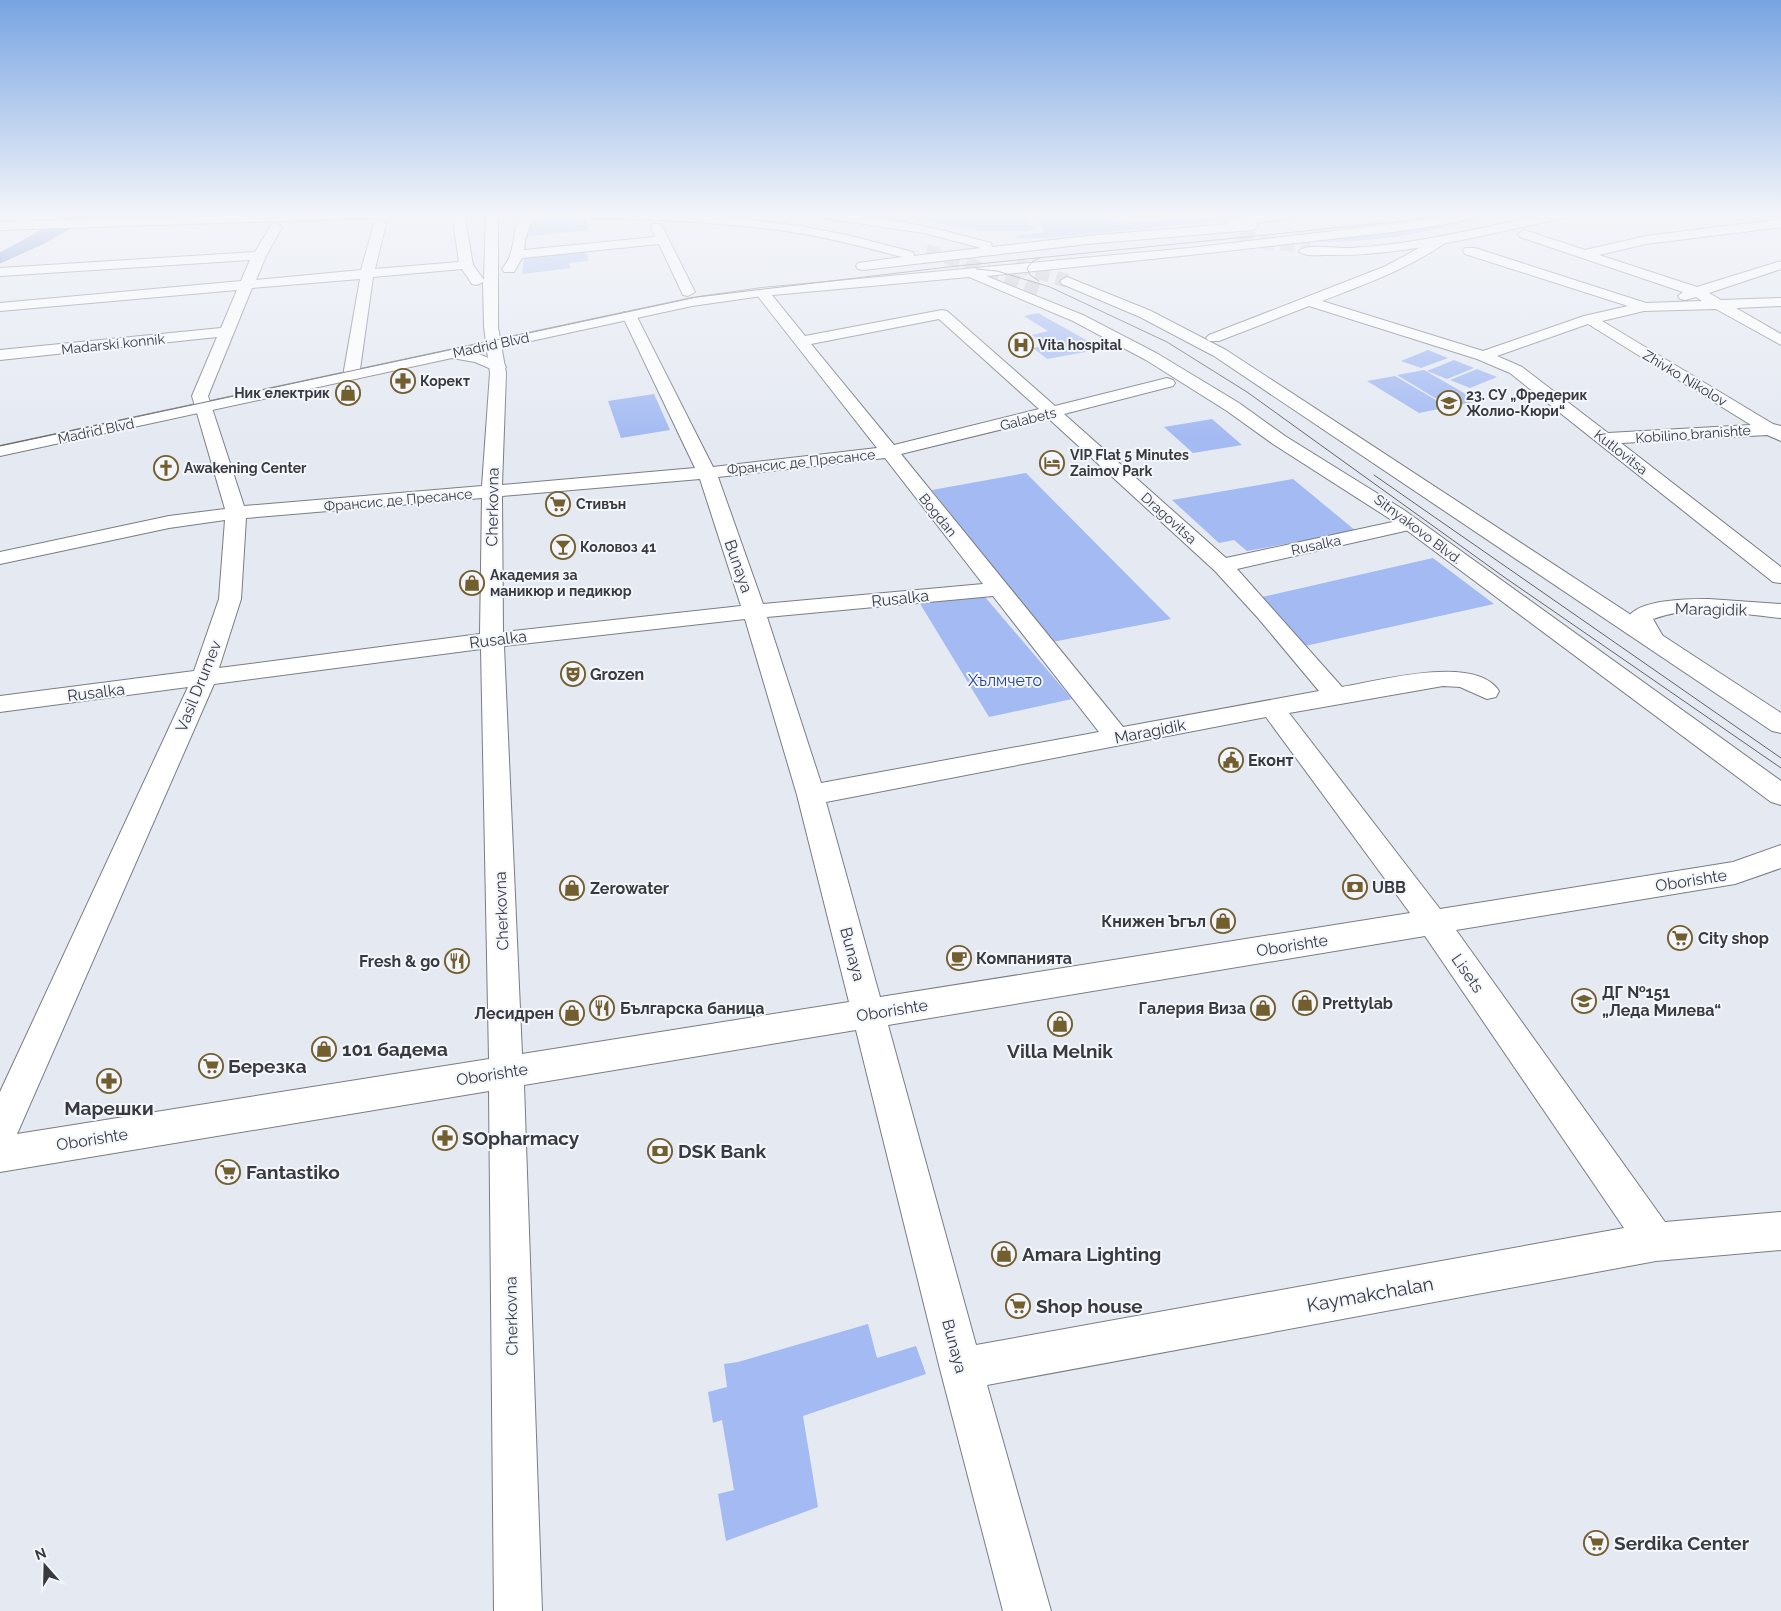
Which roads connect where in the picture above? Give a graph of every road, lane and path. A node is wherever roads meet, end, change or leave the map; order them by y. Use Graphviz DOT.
graph roads {
  1 [pos="220,288"];
  2 [pos="245,288"];
  3 [pos="365,288"];
  4 [pos="483,288"];
  5 [pos="490,288"];
  6 [pos="496,288"];
  7 [pos="686,288"];
  8 [pos="710,288"];
  9 [pos="806,288"];
  10 [pos="1009,288"];
  11 [pos="1085,288"];
  12 [pos="1108,288"];
  13 [pos="1340,288"];
  14 [pos="1587,288"];
  15 [pos="1687,288"];
  16 [pos="1710,288"];
  17 [pos="1038,290"];
  18 [pos="1129,291"];
  19 [pos="688,292"];
  20 [pos="762,292"];
  21 [pos="1698,292"];
  22 [pos="490,298"];
  23 [pos="1307,301"];
  24 [pos="1781,302"];
  25 [pos="1150,304"];
  26 [pos="1716,304"];
  27 [pos="0,307"];
  28 [pos="1644,307"];
  29 [pos="629,315"];
  30 [pos="1589,319"];
  31 [pos="226,332"];
  32 [pos="1214,338"];
  33 [pos="493,339"];
  34 [pos="1781,340"];
  35 [pos="800,341"];
  36 [pos="0,355"];
  37 [pos="1483,356"];
  38 [pos="439,357"];
  39 [pos="498,367"];
  40 [pos="352,370"];
  41 [pos="1167,383"];
  42 [pos="202,402"];
  43 [pos="1054,413"];
  44 [pos="1777,431"];
  45 [pos="0,438"];
  46 [pos="1605,439"];
  47 [pos="0,451"];
  48 [pos="888,452"];
  49 [pos="707,473"];
  50 [pos="492,492"];
  51 [pos="236,513"];
  52 [pos="1471,520"];
  53 [pos="1411,524"];
  54 [pos="0,558"];
  55 [pos="1221,566"];
  56 [pos="1781,576"];
  57 [pos="997,589"];
  58 [pos="755,611"];
  59 [pos="1781,611"];
  60 [pos="492,640"];
  61 [pos="1653,640"];
  62 [pos="204,678"];
  63 [pos="1487,691"];
  64 [pos="1336,696"];
  65 [pos="0,704"];
  66 [pos="1272,708"];
  67 [pos="1781,725"];
  68 [pos="1117,737"];
  69 [pos="811,794"];
  70 [pos="1781,795"];
  71 [pos="1781,856"];
  72 [pos="1432,922"];
  73 [pos="868,1013"];
  74 [pos="506,1072"];
  75 [pos="0,1132"];
  76 [pos="0,1154"];
  77 [pos="1781,1231"];
  78 [pos="1656,1242"];
  79 [pos="961,1369"];
  80 [pos="518,1611"];
  81 [pos="1027,1611"];
  1 -- 27 [label="street"];
  2 -- 31 [label="street"];
  3 -- 40 [label="street"];
  4 -- 22 [label="street"];
  5 -- 22 [label="street, Cherkovna"];
  6 -- 22 [label="street"];
  7 -- 19 [label="street"];
  8 -- 19 [label="street, Madrid Blvd"];
  9 -- 20 [label="street, Madrid Blvd"];
  10 -- 53 [label="street"];
  11 -- 52 [label="street"];
  12 -- 25 [label="street"];
  13 -- 23 [label="street"];
  14 -- 28 [label="street"];
  15 -- 21 [label="street"];
  16 -- 21 [label="street"];
  17 -- 53 [label="street, Sitnyakovo Blvd."];
  18 -- 25 [label="street"];
  19 -- 33 [label="street, Madrid Blvd"];
  20 -- 29 [label="street, Madrid Blvd"];
  20 -- 35 [label="street, Bogdan"];
  21 -- 26 [label="street"];
  21 -- 28 [label="street"];
  22 -- 33 [label="street, Cherkovna"];
  23 -- 32 [label="street"];
  23 -- 37 [label="street, Kutlovitsa"];
  24 -- 26 [label="street"];
  25 -- 32 [label="street"];
  26 -- 28 [label="street"];
  26 -- 34 [label="street"];
  28 -- 30 [label="street"];
  29 -- 33 [label="street, Madrid Blvd"];
  29 -- 49 [label="street, Bunaya"];
  30 -- 37 [label="street"];
  30 -- 44 [label="street, Zhivko Nikolov"];
  31 -- 36 [label="street, Madarski konnik"];
  31 -- 42 [label="street"];
  32 -- 52 [label="street"];
  33 -- 38 [label="street, Madrid Blvd"];
  33 -- 39 [label="street, Cherkovna"];
  33 -- 40 [label="street, Madrid Blvd"];
  35 -- 43 [label="street, Dragovitsa"];
  35 -- 48 [label="street, Bogdan"];
  37 -- 46 [label="street, Kutlovitsa"];
  38 -- 39 [label="street"];
  38 -- 40 [label="street, Madrid Blvd"];
  39 -- 50 [label="street, Cherkovna"];
  40 -- 42 [label="street, Madrid Blvd"];
  41 -- 43 [label="street, Galabets"];
  42 -- 45 [label="street, Madrid Blvd"];
  42 -- 47 [label="street, Madrid Blvd"];
  42 -- 51 [label="street, Vasil Drumev"];
  43 -- 48 [label="street, Galabets"];
  43 -- 55 [label="street, Dragovitsa"];
  44 -- 46 [label="street, Kobilino branishte"];
  46 -- 56 [label="street, Kutlovitsa"];
  48 -- 49 [label="street, Франсис де Пресансе"];
  48 -- 57 [label="street, Bogdan"];
  49 -- 50 [label="street, Франсис де Пресансе"];
  49 -- 58 [label="street, Bunaya"];
  50 -- 51 [label="street, Франсис де Пресансе"];
  50 -- 60 [label="street, Cherkovna"];
  51 -- 54 [label="street, Франсис де Пресансе"];
  51 -- 62 [label="street, Vasil Drumev"];
  52 -- 61 [label="street"];
  53 -- 55 [label="street, Rusalka"];
  53 -- 70 [label="street, Sitnyakovo Blvd."];
  55 -- 64 [label="street, Dragovitsa"];
  57 -- 58 [label="street, Rusalka"];
  57 -- 68 [label="street, Bogdan"];
  58 -- 60 [label="street, Rusalka"];
  58 -- 69 [label="street, Bunaya"];
  59 -- 61 [label="street, Maragidik"];
  60 -- 62 [label="street, Rusalka"];
  60 -- 74 [label="street, Cherkovna"];
  61 -- 67 [label="street"];
  62 -- 65 [label="street, Rusalka"];
  62 -- 75 [label="street, Vasil Drumev"];
  63 -- 64 [label="street, Maragidik"];
  64 -- 66 [label="street, Maragidik"];
  66 -- 68 [label="street, Maragidik"];
  66 -- 72 [label="street, Lisets"];
  68 -- 69 [label="street, Maragidik"];
  69 -- 73 [label="street, Bunaya"];
  71 -- 72 [label="street, Oborishte"];
  72 -- 73 [label="street, Oborishte"];
  72 -- 78 [label="street, Lisets"];
  73 -- 74 [label="street, Oborishte"];
  73 -- 79 [label="street, Bunaya"];
  74 -- 76 [label="street, Oborishte"];
  74 -- 80 [label="street, Cherkovna"];
  77 -- 78 [label="street, Kaymakchalan"];
  78 -- 79 [label="street, Kaymakchalan"];
  79 -- 81 [label="street, Bunaya"];
}
